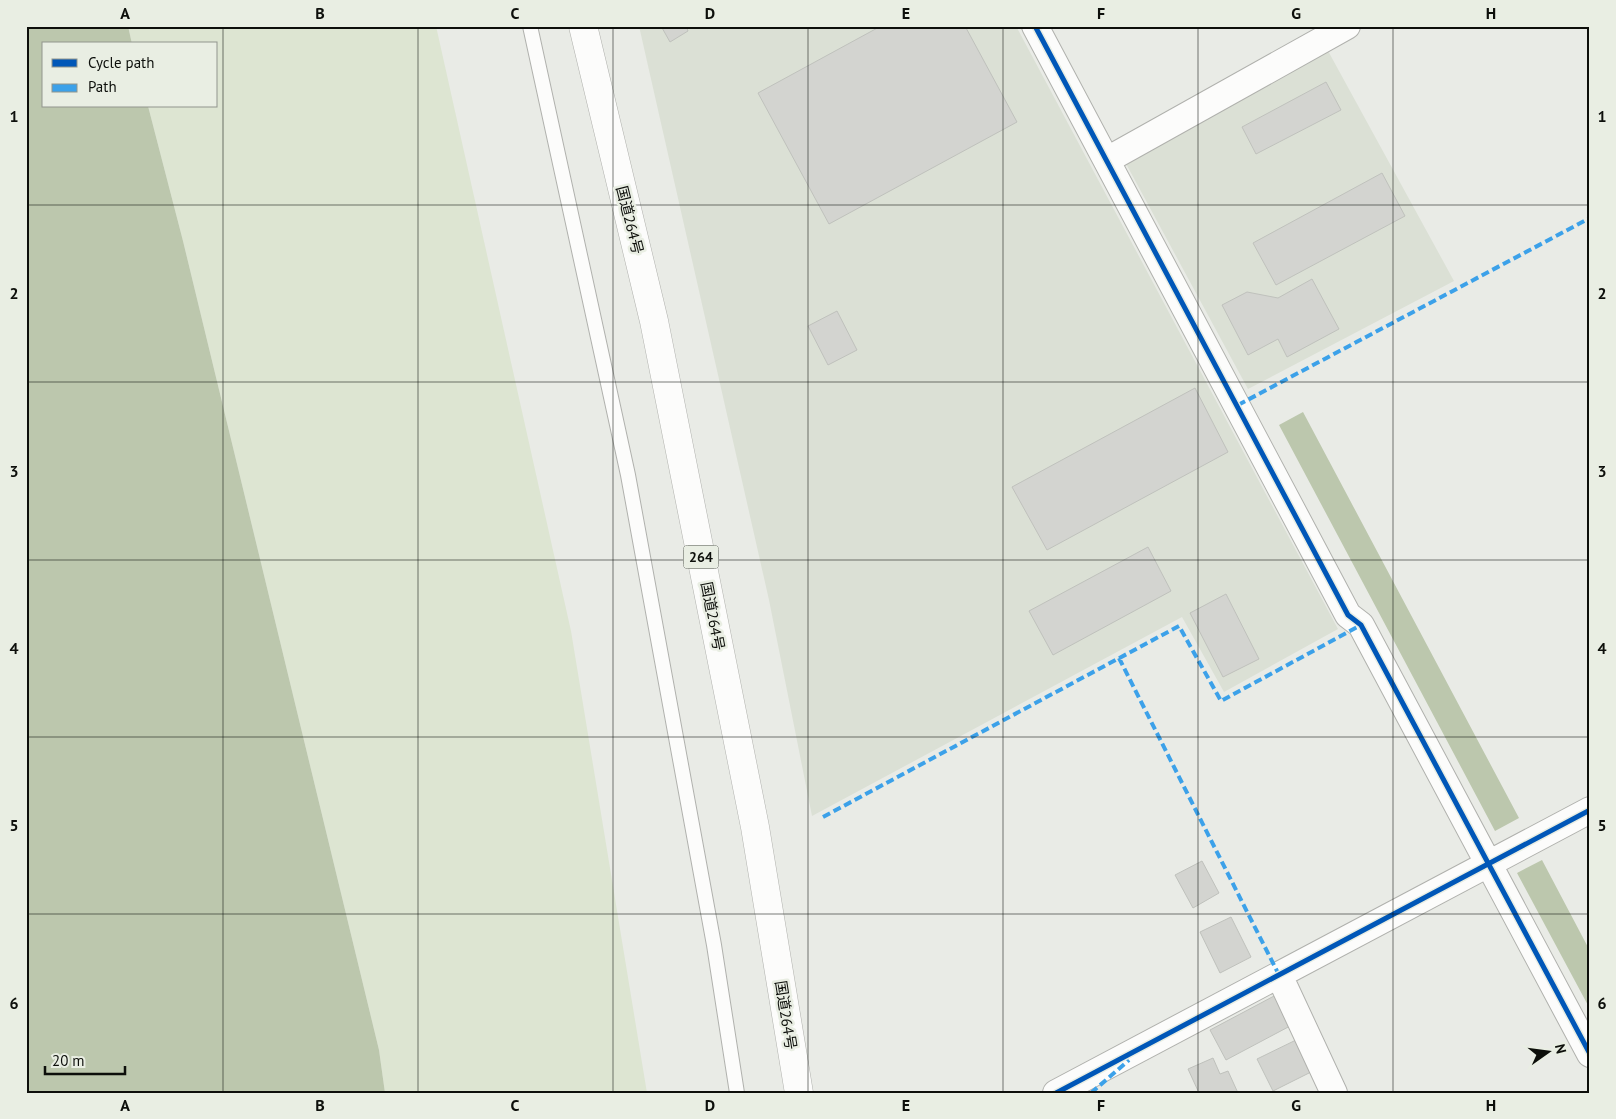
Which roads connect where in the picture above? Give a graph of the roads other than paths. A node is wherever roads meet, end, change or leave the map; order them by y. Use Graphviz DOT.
graph roads {
  1 [pos="530,26"];
  2 [pos="583,26"];
  3 [pos="1035,26"];
  4 [pos="1347,26"];
  5 [pos="1107,160"];
  6 [pos="1590,810"];
  7 [pos="1488,864"];
  8 [pos="1280,975"];
  9 [pos="1590,1054"];
  10 [pos="737,1093"];
  11 [pos="799,1093"];
  12 [pos="1056,1093"];
  13 [pos="1334,1093"];
  1 -- 10 [label="lane"];
  2 -- 11 [label="highway, 国道264号 / 264"];
  3 -- 5 [label="street"];
  4 -- 5 [label="street"];
  5 -- 7 [label="street"];
  6 -- 7 [label="street"];
  7 -- 8 [label="street"];
  7 -- 9 [label="street"];
  8 -- 12 [label="street"];
  8 -- 13 [label="street"];
}
